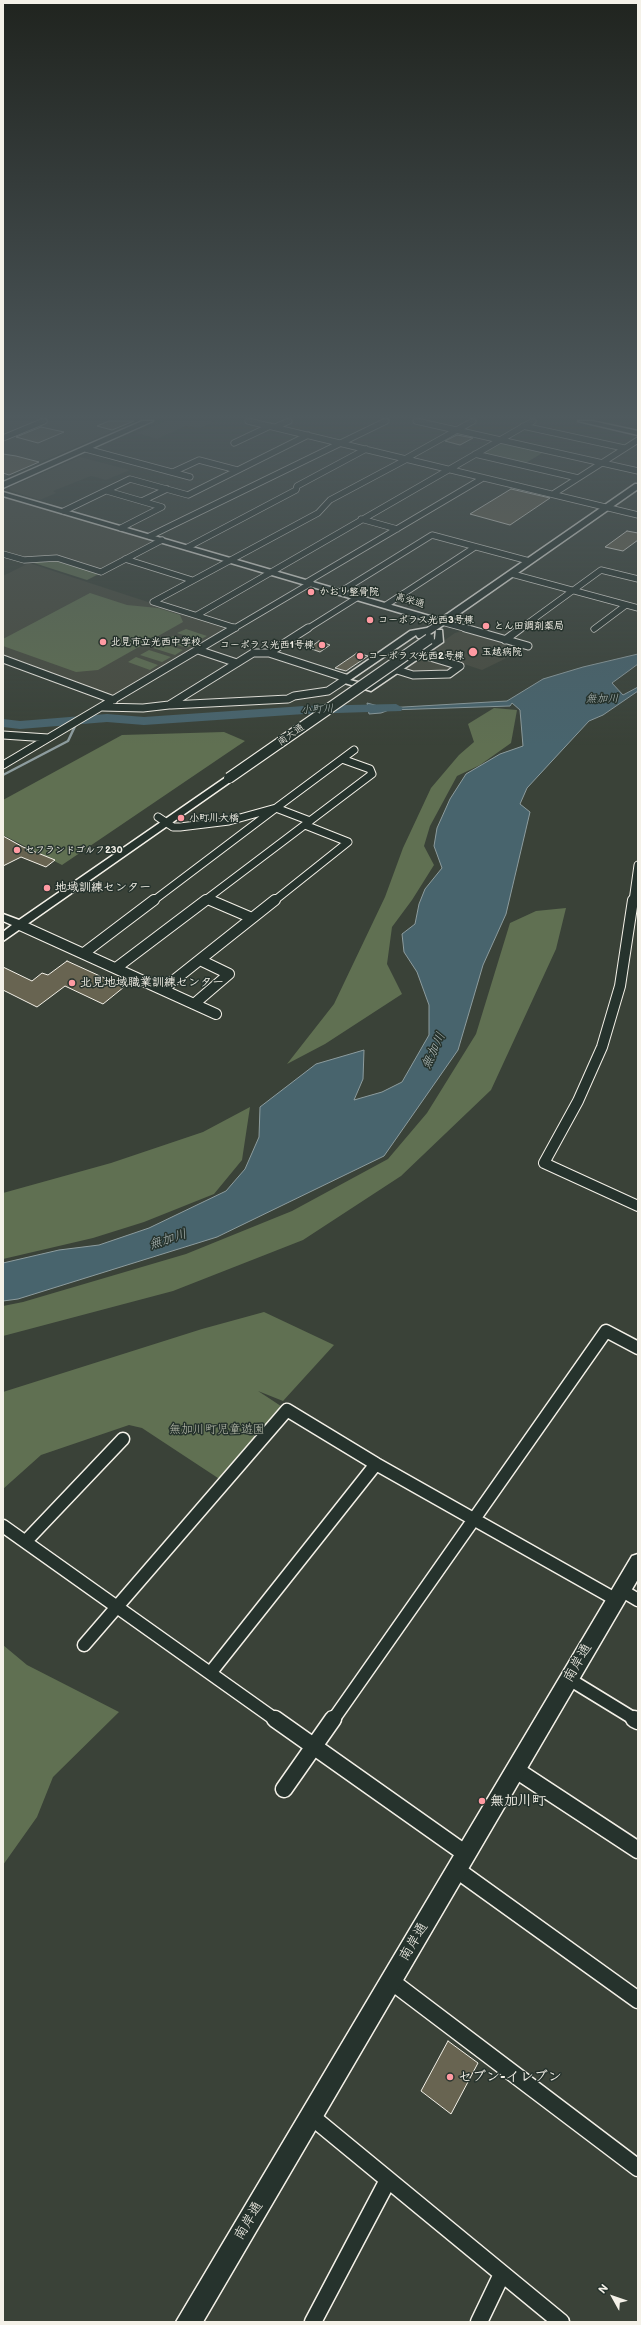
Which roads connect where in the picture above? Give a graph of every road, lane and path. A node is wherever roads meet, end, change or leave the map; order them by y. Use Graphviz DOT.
graph roads {
  1 [pos="397,529"];
  2 [pos="126,530"];
  3 [pos="163,530"];
  4 [pos="221,530"];
  5 [pos="288,530"];
  6 [pos="343,530"];
  7 [pos="578,530"];
  8 [pos="581,530"];
  9 [pos="150,536"];
  10 [pos="162,540"];
  11 [pos="188,547"];
  12 [pos="475,547"];
  13 [pos="3,554"];
  14 [pos="125,559"];
  15 [pos="230,560"];
  16 [pos="530,561"];
  17 [pos="271,572"];
  18 [pos="516,575"];
  19 [pos="638,579"];
  20 [pos="192,580"];
  21 [pos="309,583"];
  22 [pos="572,590"];
  23 [pos="340,592"];
  24 [pos="358,597"];
  25 [pos="386,605"];
  26 [pos="626,605"];
  27 [pos="638,608"];
  28 [pos="197,615"];
  29 [pos="446,623"];
  30 [pos="236,628"];
  31 [pos="594,629"];
  32 [pos="430,634"];
  33 [pos="505,640"];
  34 [pos="528,646"];
  35 [pos="198,650"];
  36 [pos="269,653"];
  37 [pos="420,654"];
  38 [pos="3,660"];
  39 [pos="237,663"];
  40 [pos="397,670"];
  41 [pos="345,680"];
  42 [pos="114,700"];
  43 [pos="169,705"];
  44 [pos="99,708"];
  45 [pos="3,735"];
  46 [pos="48,738"];
  47 [pos="354,750"];
  48 [pos="342,759"];
  49 [pos="3,765"];
  50 [pos="276,808"];
  51 [pos="163,819"];
  52 [pos="308,823"];
  53 [pos="638,865"];
  54 [pos="208,899"];
  55 [pos="252,918"];
  56 [pos="9,922"];
  57 [pos="3,937"];
  58 [pos="84,953"];
  59 [pos="200,960"];
  60 [pos="116,968"];
  61 [pos="163,989"];
  62 [pos="194,1004"];
  63 [pos="216,1014"];
  64 [pos="638,1206"];
  65 [pos="638,1348"];
  66 [pos="123,1439"];
  67 [pos="376,1464"];
  68 [pos="474,1520"];
  69 [pos="3,1526"];
  70 [pos="26,1541"];
  71 [pos="638,1562"];
  72 [pos="625,1596"];
  73 [pos="116,1606"];
  74 [pos="84,1645"];
  75 [pos="211,1672"];
  76 [pos="569,1679"];
  77 [pos="638,1721"];
  78 [pos="314,1747"];
  79 [pos="516,1770"];
  80 [pos="284,1789"];
  81 [pos="638,1850"];
  82 [pos="461,1862"];
  83 [pos="391,1981"];
  84 [pos="638,2000"];
  85 [pos="312,2118"];
  86 [pos="638,2168"];
  87 [pos="388,2180"];
  88 [pos="502,2274"];
  89 [pos="189,2322"];
  90 [pos="313,2322"];
  91 [pos="479,2322"];
  92 [pos="561,2322"];
  1 -- 21 [label="street"];
  2 -- 9 [label="street, 高栄通"];
  3 -- 9 [label="street"];
  4 -- 11 [label="street"];
  5 -- 15 [label="street"];
  6 -- 17 [label="street"];
  7 -- 16 [label="street, 南大通"];
  8 -- 18 [label="street, 南大通"];
  9 -- 10 [label="street, 高栄通"];
  10 -- 11 [label="street, 高栄通"];
  10 -- 14 [label="street"];
  11 -- 15 [label="street, 高栄通"];
  12 -- 16 [label="street"];
  12 -- 23 [label="street"];
  12 -- 25 [label="street"];
  13 -- 14 [label="street"];
  14 -- 20 [label="street"];
  15 -- 17 [label="street, 高栄通"];
  15 -- 20 [label="street"];
  16 -- 18 [label="street, 南大通"];
  17 -- 21 [label="street, 高栄通"];
  17 -- 28 [label="street"];
  18 -- 22 [label="street"];
  18 -- 29 [label="street, 南大通"];
  19 -- 22 [label="street"];
  20 -- 28 [label="street"];
  21 -- 23 [label="street, 高栄通"];
  21 -- 30 [label="street"];
  22 -- 26 [label="street"];
  22 -- 33 [label="street"];
  23 -- 24 [label="street, 高栄通"];
  24 -- 25 [label="street, 高栄通"];
  24 -- 36 [label="street"];
  25 -- 29 [label="street, 高栄通"];
  26 -- 27 [label="street"];
  26 -- 31 [label="street"];
  28 -- 30 [label="street"];
  29 -- 32 [label="street, 南大通"];
  29 -- 33 [label="street"];
  30 -- 35 [label="street"];
  32 -- 37 [label="street"];
  32 -- 41 [label="street"];
  32 -- 51 [label="street, 南大通, bridge"];
  33 -- 34 [label="street"];
  35 -- 39 [label="street"];
  35 -- 42 [label="street"];
  36 -- 39 [label="street"];
  36 -- 41 [label="street"];
  37 -- 40 [label="street"];
  37 -- 40 [label="street"];
  38 -- 42 [label="street"];
  39 -- 43 [label="street"];
  40 -- 41 [label="street"];
  41 -- 43 [label="street"];
  42 -- 44 [label="street"];
  43 -- 44 [label="street"];
  44 -- 46 [label="street"];
  45 -- 46 [label="street"];
  46 -- 49 [label="street"];
  47 -- 48 [label="street"];
  48 -- 50 [label="street"];
  48 -- 52 [label="street"];
  50 -- 51 [label="street"];
  50 -- 52 [label="street"];
  50 -- 58 [label="street"];
  51 -- 56 [label="street, 南大通"];
  52 -- 54 [label="street"];
  52 -- 55 [label="street"];
  53 -- 64 [label="street"];
  54 -- 55 [label="street"];
  54 -- 60 [label="street"];
  55 -- 59 [label="street"];
  56 -- 57 [label="street, 南大通"];
  56 -- 58 [label="street"];
  58 -- 60 [label="street"];
  59 -- 61 [label="street"];
  59 -- 62 [label="street"];
  60 -- 61 [label="street"];
  61 -- 62 [label="street"];
  62 -- 63 [label="street"];
  65 -- 68 [label="street"];
  66 -- 70 [label="street"];
  67 -- 68 [label="street"];
  67 -- 73 [label="street"];
  67 -- 75 [label="street"];
  68 -- 72 [label="street"];
  68 -- 78 [label="street"];
  69 -- 70 [label="street"];
  70 -- 73 [label="street"];
  71 -- 72 [label="street, 南岸通"];
  72 -- 76 [label="street, 南岸通"];
  73 -- 74 [label="street"];
  73 -- 75 [label="street"];
  75 -- 78 [label="street"];
  76 -- 77 [label="street"];
  76 -- 79 [label="street, 南岸通"];
  78 -- 80 [label="street"];
  78 -- 82 [label="street"];
  79 -- 81 [label="street"];
  79 -- 82 [label="street, 南岸通"];
  82 -- 83 [label="street, 南岸通"];
  82 -- 84 [label="street"];
  83 -- 85 [label="street, 南岸通"];
  83 -- 86 [label="street"];
  85 -- 87 [label="street"];
  85 -- 89 [label="street, 南岸通"];
  87 -- 88 [label="street"];
  87 -- 90 [label="street"];
  88 -- 91 [label="street"];
  88 -- 92 [label="street"];
}
